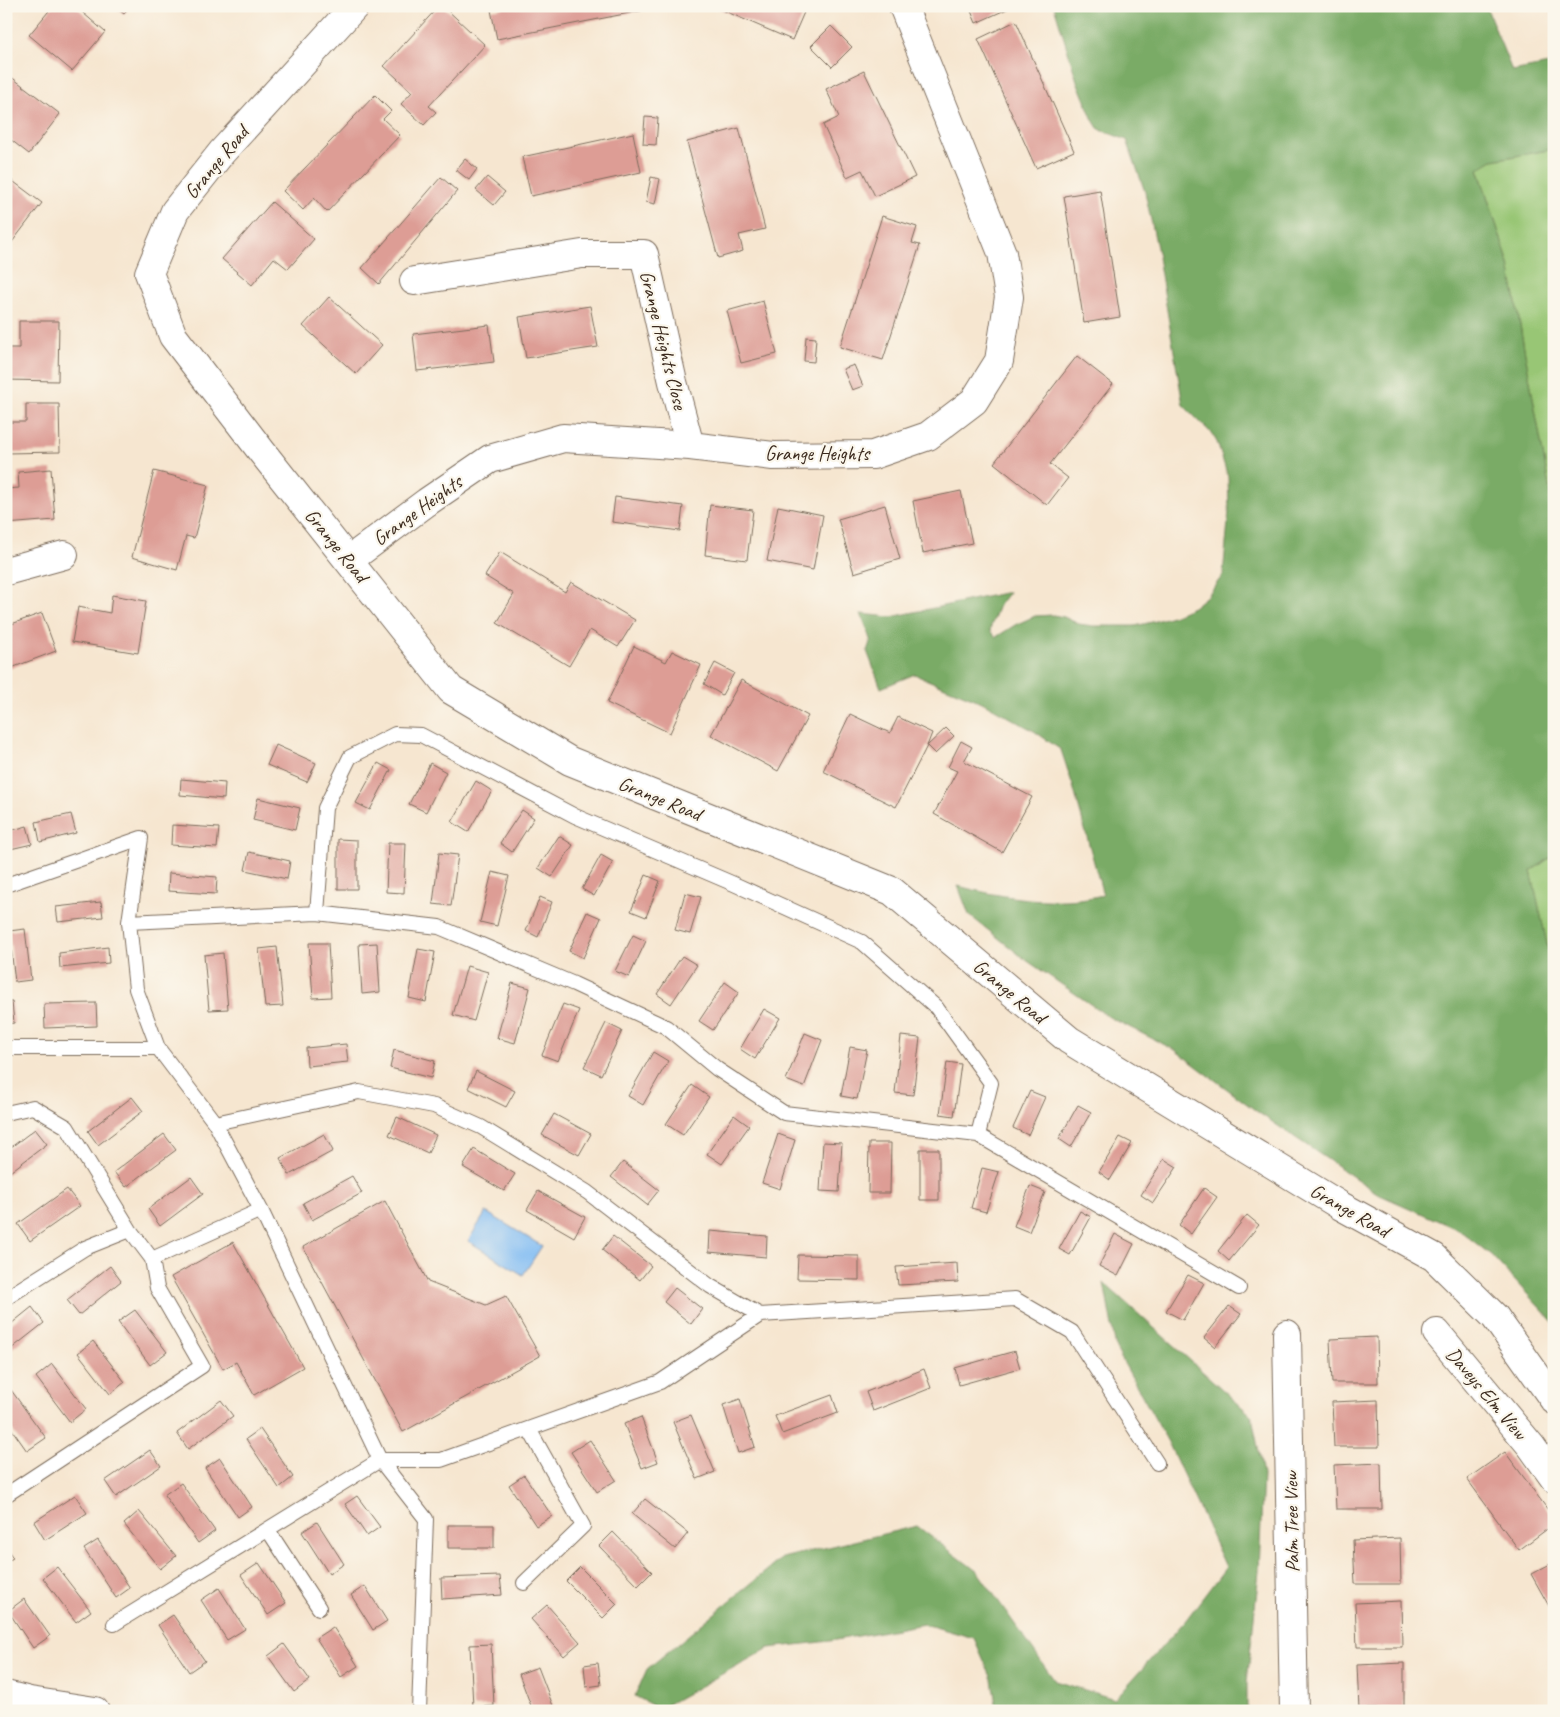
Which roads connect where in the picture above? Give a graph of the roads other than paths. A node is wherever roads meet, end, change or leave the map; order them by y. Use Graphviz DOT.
graph roads {
  1 [pos="355,6"];
  2 [pos="903,6"];
  3 [pos="414,281"];
  4 [pos="690,446"];
  5 [pos="64,555"];
  6 [pos="348,560"];
  7 [pos="6,571"];
  8 [pos="6,885"];
  9 [pos="317,913"];
  10 [pos="129,922"];
  11 [pos="6,1048"];
  12 [pos="158,1048"];
  13 [pos="6,1113"];
  14 [pos="215,1123"];
  15 [pos="978,1135"];
  16 [pos="261,1210"];
  17 [pos="130,1230"];
  18 [pos="152,1259"];
  19 [pos="1239,1288"];
  20 [pos="6,1298"];
  21 [pos="760,1315"];
  22 [pos="1437,1333"];
  23 [pos="1288,1334"];
  24 [pos="1554,1400"];
  25 [pos="529,1429"];
  26 [pos="380,1460"];
  27 [pos="1157,1463"];
  28 [pos="1554,1478"];
  29 [pos="6,1495"];
  30 [pos="268,1530"];
  31 [pos="524,1583"];
  32 [pos="320,1608"];
  33 [pos="114,1624"];
  34 [pos="6,1695"];
  35 [pos="95,1711"];
  36 [pos="419,1711"];
  37 [pos="1294,1711"];
  1 -- 6 [label="street, Grange Road"];
  2 -- 4 [label="street, Grange Heights"];
  3 -- 4 [label="street, Grange Heights Close"];
  4 -- 6 [label="street, Grange Heights"];
  5 -- 7 [label="street"];
  6 -- 24 [label="street, Grange Road"];
  8 -- 10 [label="lane"];
  9 -- 10 [label="lane"];
  9 -- 15 [label="lane"];
  9 -- 15 [label="lane"];
  10 -- 12 [label="lane"];
  11 -- 12 [label="lane"];
  12 -- 14 [label="lane"];
  13 -- 17 [label="lane"];
  14 -- 16 [label="lane"];
  14 -- 21 [label="lane"];
  15 -- 19 [label="lane"];
  16 -- 18 [label="lane"];
  16 -- 26 [label="lane"];
  17 -- 18 [label="lane"];
  17 -- 20 [label="lane"];
  18 -- 29 [label="lane"];
  21 -- 25 [label="lane"];
  21 -- 27 [label="lane"];
  22 -- 28 [label="street, Daveys Elm View"];
  23 -- 37 [label="street, Palm Tree View"];
  25 -- 26 [label="lane"];
  25 -- 31 [label="lane"];
  26 -- 30 [label="lane"];
  26 -- 36 [label="lane"];
  30 -- 32 [label="lane"];
  30 -- 33 [label="lane"];
  34 -- 35 [label="street"];
}
